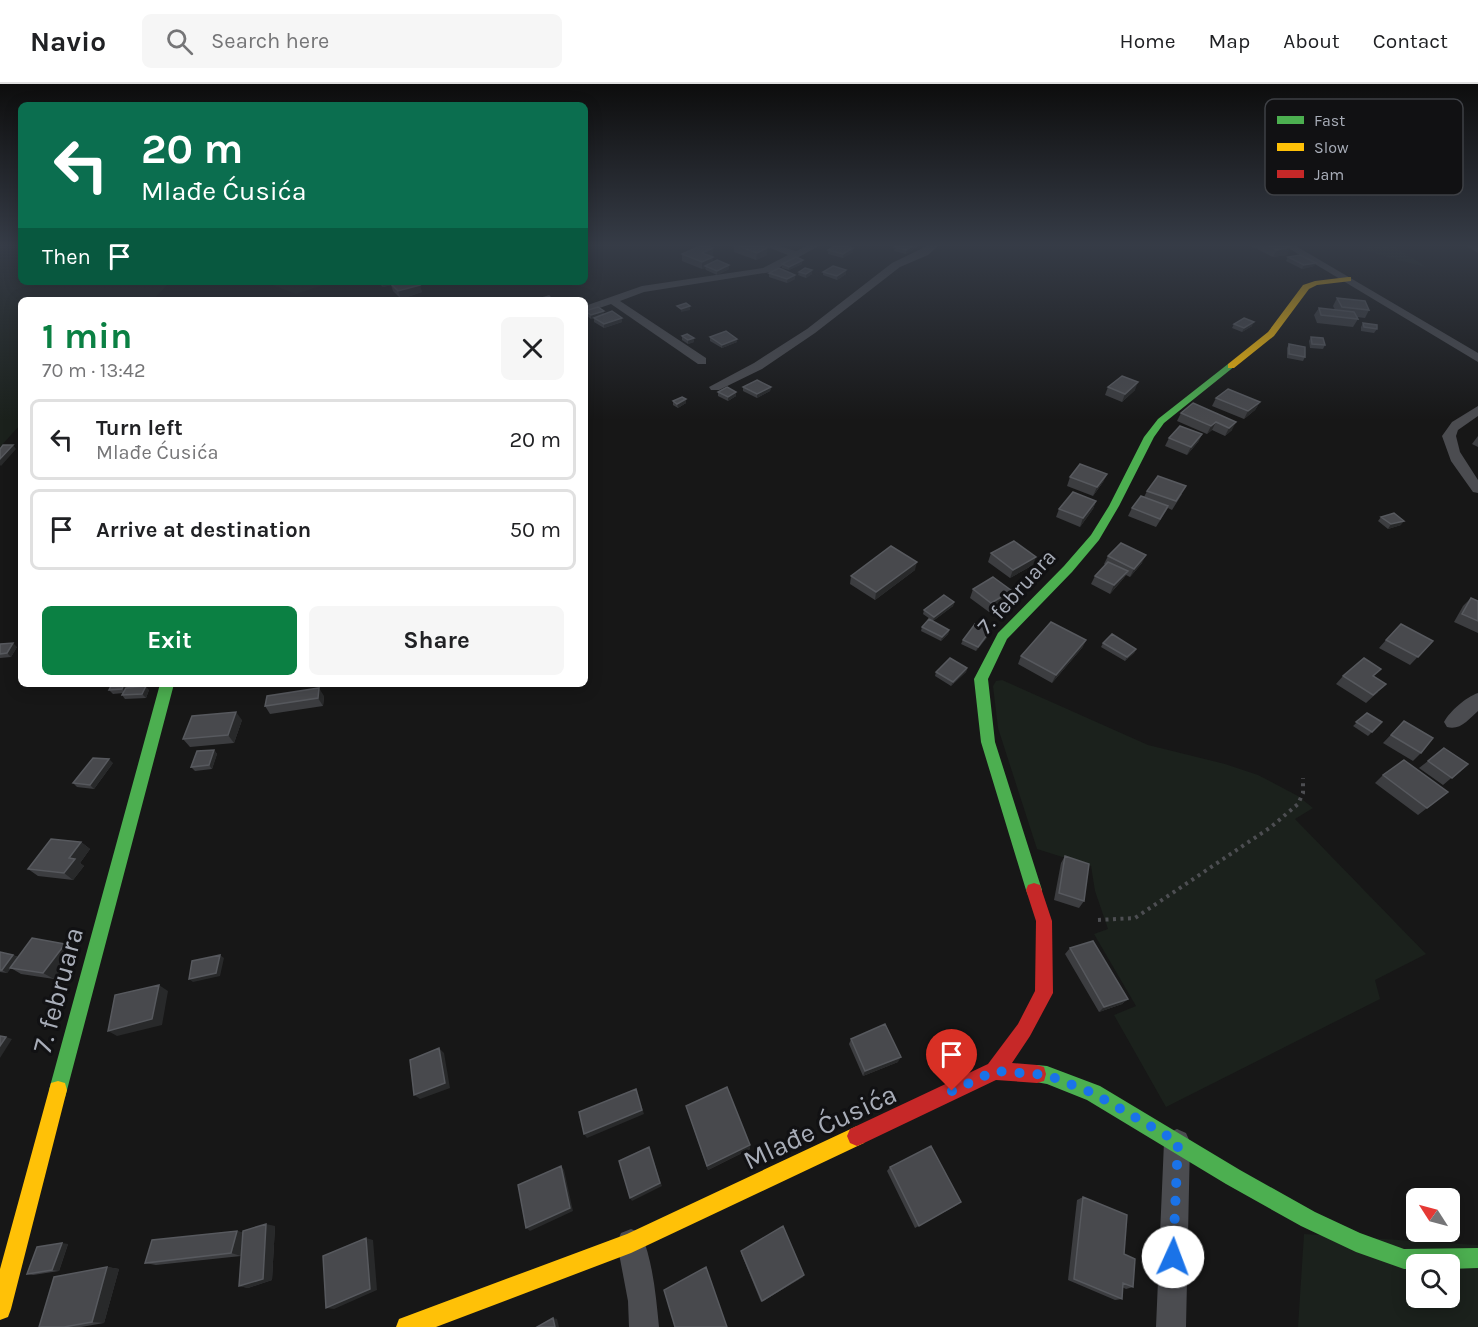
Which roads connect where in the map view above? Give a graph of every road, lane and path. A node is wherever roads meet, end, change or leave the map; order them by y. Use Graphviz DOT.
graph roads {
  1 [pos="618,304"];
  2 [pos="846,304"];
  3 [pos="1293,304"];
  4 [pos="1389,304"];
  5 [pos="1478,358"];
  6 [pos="702,361"];
  7 [pos="715,387"];
  8 [pos="1478,410"];
  9 [pos="1478,489"];
  10 [pos="165,687"];
  11 [pos="1478,700"];
  12 [pos="1453,722"];
  13 [pos="1304,778"];
  14 [pos="1098,920"];
  15 [pos="1020,1034"];
  16 [pos="995,1071"];
  17 [pos="1047,1075"];
  18 [pos="1178,1142"];
  19 [pos="631,1243"];
  20 [pos="1478,1258"];
  21 [pos="0,1309"];
  22 [pos="407,1327"];
  23 [pos="644,1327"];
  24 [pos="1171,1327"];
  1 -- 6 [label="street"];
  2 -- 7 [label="street"];
  3 -- 15 [label="street, 7. februara"];
  4 -- 5 [label="street"];
  8 -- 9 [label="street"];
  10 -- 21 [label="street, 7. februara"];
  11 -- 12 [label="street"];
  13 -- 14 [label="path"];
  15 -- 16 [label="street, 7. februara"];
  15 -- 17 [label="street"];
  16 -- 17 [label="street, Mlađe Ćusića"];
  16 -- 19 [label="street, Mlađe Ćusića"];
  17 -- 18 [label="street, Mlađe Ćusića"];
  18 -- 20 [label="street, Mlađe Ćusića"];
  18 -- 24 [label="street"];
  19 -- 22 [label="street, Mlađe Ćusića"];
  19 -- 23 [label="street"];
}
